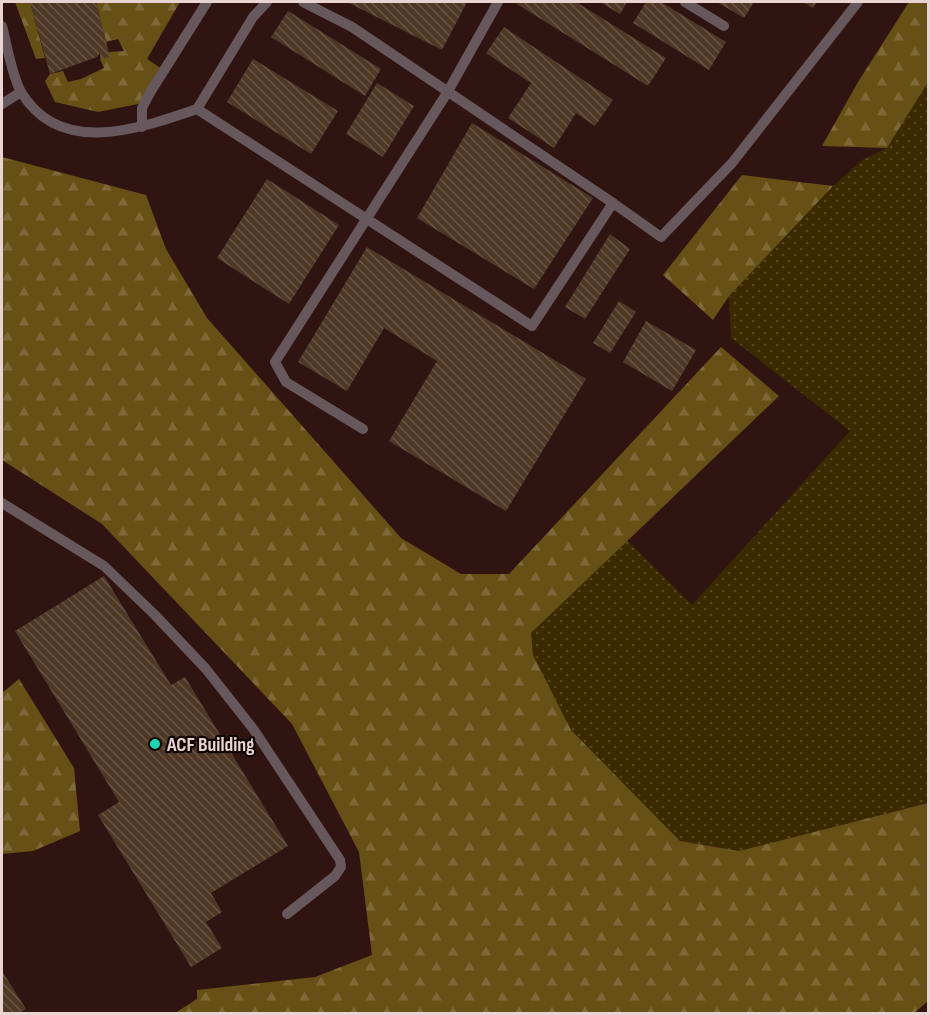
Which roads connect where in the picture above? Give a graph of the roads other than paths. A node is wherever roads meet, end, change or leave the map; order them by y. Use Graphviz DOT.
graph roads {
  1 [pos="207,2"];
  2 [pos="267,2"];
  3 [pos="303,2"];
  4 [pos="498,2"];
  5 [pos="685,2"];
  6 [pos="858,2"];
  7 [pos="2,26"];
  8 [pos="724,26"];
  9 [pos="21,92"];
  10 [pos="447,93"];
  11 [pos="2,104"];
  12 [pos="197,109"];
  13 [pos="142,127"];
  14 [pos="613,203"];
  15 [pos="367,217"];
  16 [pos="363,429"];
  17 [pos="2,503"];
  18 [pos="286,914"];
  1 -- 13 [label="lane"];
  2 -- 12 [label="lane"];
  3 -- 10 [label="lane"];
  4 -- 10 [label="lane"];
  5 -- 8 [label="lane"];
  6 -- 14 [label="lane"];
  7 -- 9 [label="lane"];
  9 -- 11 [label="lane"];
  9 -- 13 [label="lane"];
  10 -- 14 [label="lane"];
  10 -- 15 [label="lane"];
  12 -- 13 [label="lane"];
  12 -- 15 [label="lane"];
  14 -- 15 [label="lane"];
  15 -- 16 [label="lane"];
  17 -- 18 [label="lane"];
}
